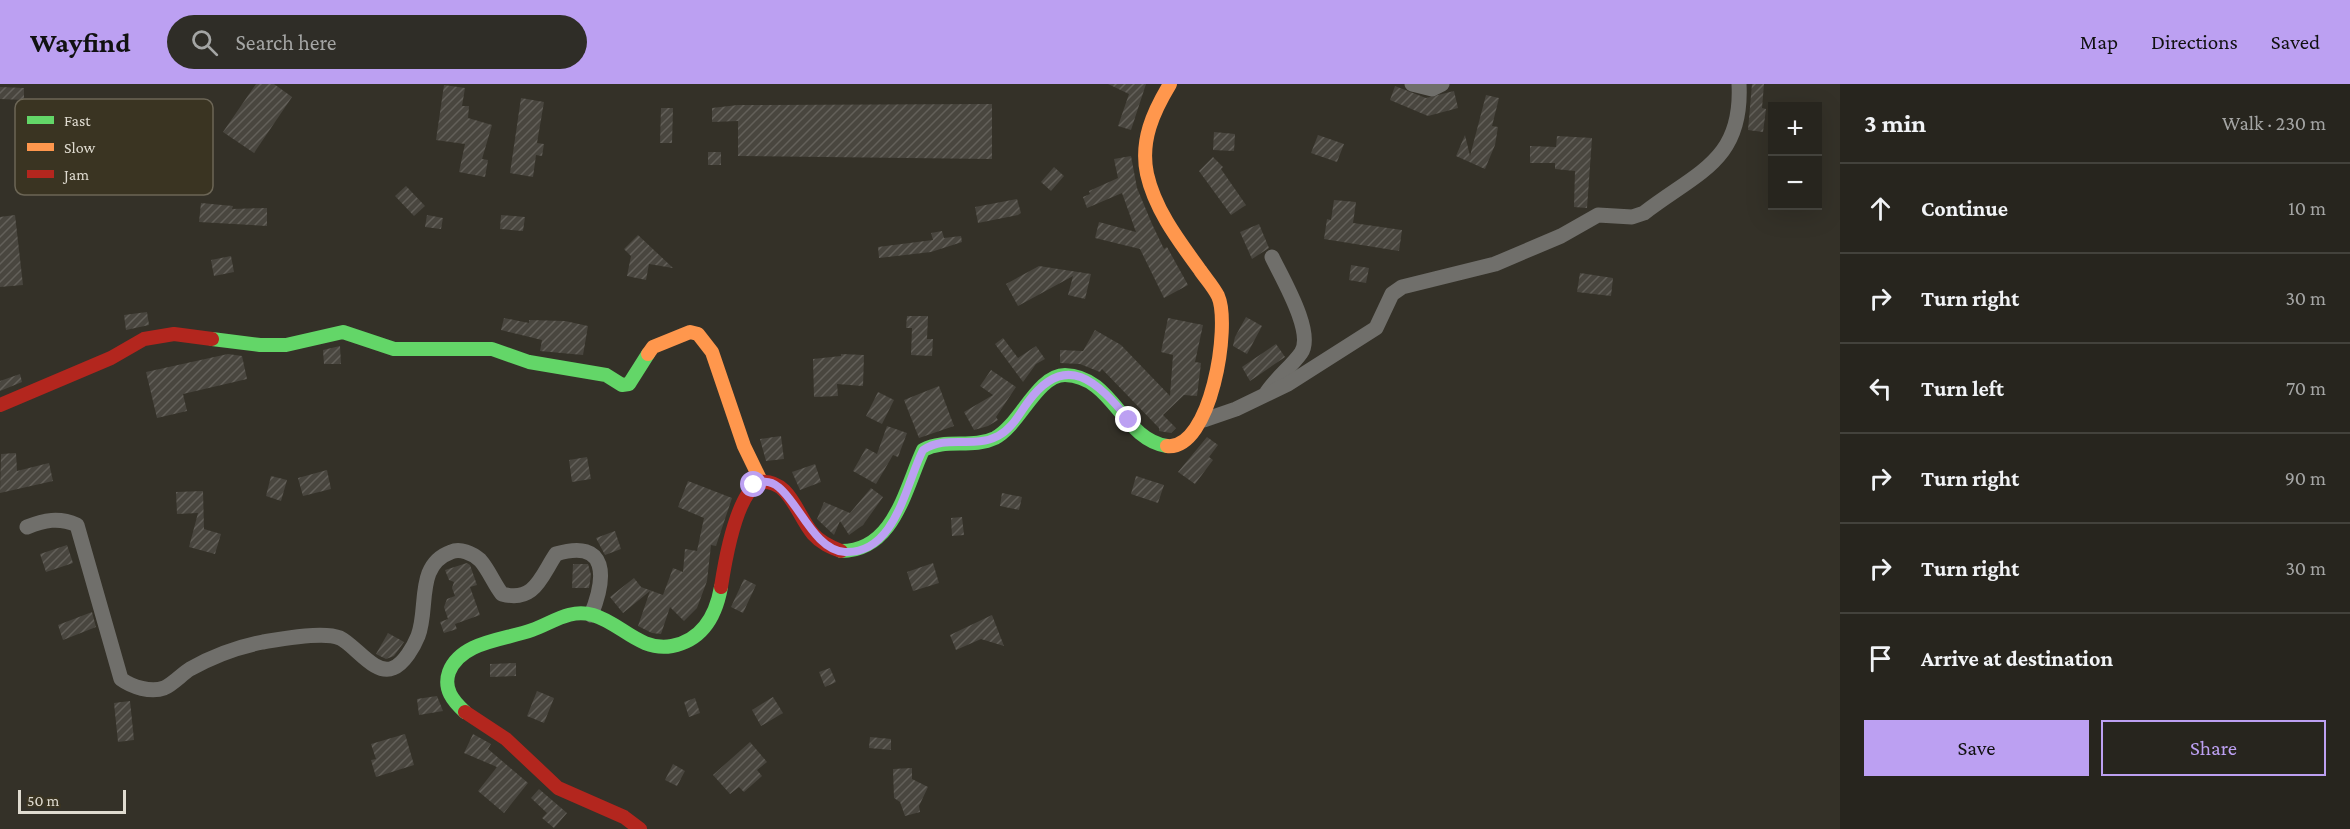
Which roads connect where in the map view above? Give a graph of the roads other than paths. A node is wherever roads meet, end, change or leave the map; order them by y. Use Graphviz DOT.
graph roads {
  1 [pos="1170,84"];
  2 [pos="1412,84"];
  3 [pos="1442,84"];
  4 [pos="1739,84"];
  5 [pos="1272,257"];
  6 [pos="1266,394"];
  7 [pos="0,405"];
  8 [pos="1204,420"];
  9 [pos="761,481"];
  10 [pos="27,527"];
  11 [pos="591,615"];
  12 [pos="640,829"];
  1 -- 8 [label="street"];
  2 -- 3 [label="street"];
  4 -- 6 [label="street"];
  5 -- 6 [label="street"];
  6 -- 8 [label="street"];
  7 -- 9 [label="street"];
  8 -- 9 [label="street"];
  9 -- 11 [label="street"];
  10 -- 11 [label="street"];
  11 -- 12 [label="street"];
}
